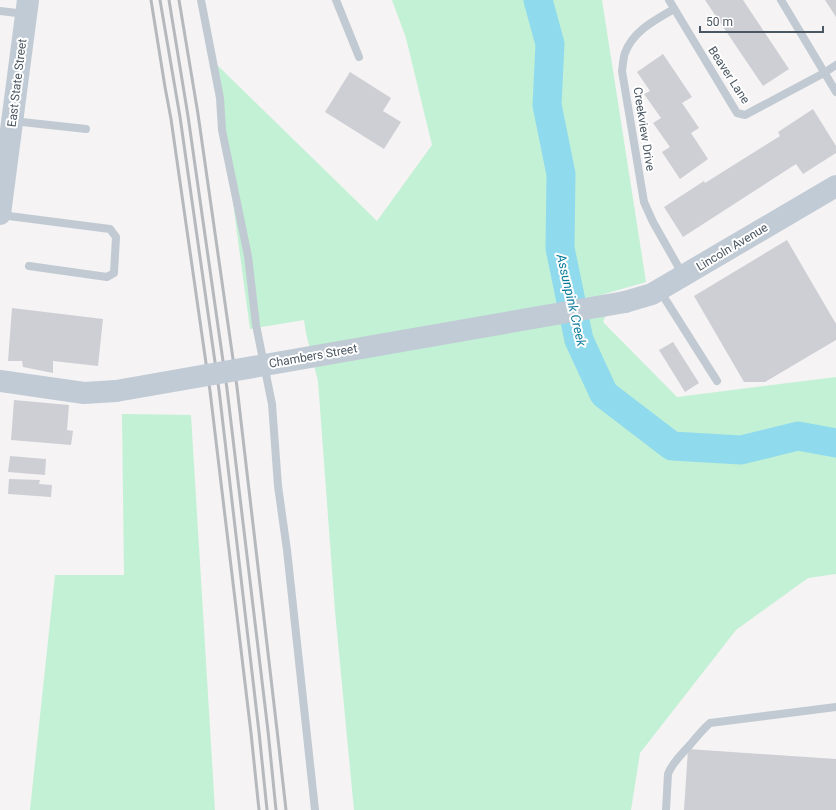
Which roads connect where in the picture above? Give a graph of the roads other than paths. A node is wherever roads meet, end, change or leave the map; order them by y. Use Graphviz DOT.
graph roads {
  1 [pos="201,0"];
  2 [pos="336,0"];
  3 [pos="669,0"];
  4 [pos="781,0"];
  5 [pos="27,7"];
  6 [pos="674,9"];
  7 [pos="0,11"];
  8 [pos="360,57"];
  9 [pos="836,65"];
  10 [pos="824,73"];
  11 [pos="836,92"];
  12 [pos="13,121"];
  13 [pos="86,129"];
  14 [pos="836,186"];
  15 [pos="2,187"];
  16 [pos="0,214"];
  17 [pos="29,266"];
  18 [pos="683,276"];
  19 [pos="659,290"];
  20 [pos="625,302"];
  21 [pos="0,381"];
  22 [pos="717,381"];
  23 [pos="836,707"];
  24 [pos="315,810"];
  25 [pos="666,810"];
  1 -- 24 [label="lane"];
  2 -- 8 [label="lane"];
  3 -- 6 [label="lane"];
  4 -- 10 [label="lane"];
  5 -- 7 [label="lane"];
  5 -- 12 [label="street, East State Street"];
  6 -- 10 [label="lane, Beaver Lane"];
  6 -- 18 [label="lane, Creekview Drive"];
  9 -- 10 [label="lane, Beaver Lane"];
  10 -- 11 [label="lane"];
  12 -- 13 [label="lane"];
  12 -- 15 [label="street, East State Street"];
  14 -- 18 [label="street, Lincoln Avenue"];
  15 -- 16 [label="street, East State Street"];
  16 -- 17 [label="lane"];
  18 -- 19 [label="street, Lincoln Avenue"];
  19 -- 20 [label="street, Lincoln Avenue"];
  19 -- 22 [label="lane"];
  20 -- 21 [label="street, Chambers Street, bridge"];
  23 -- 25 [label="lane"];
}
